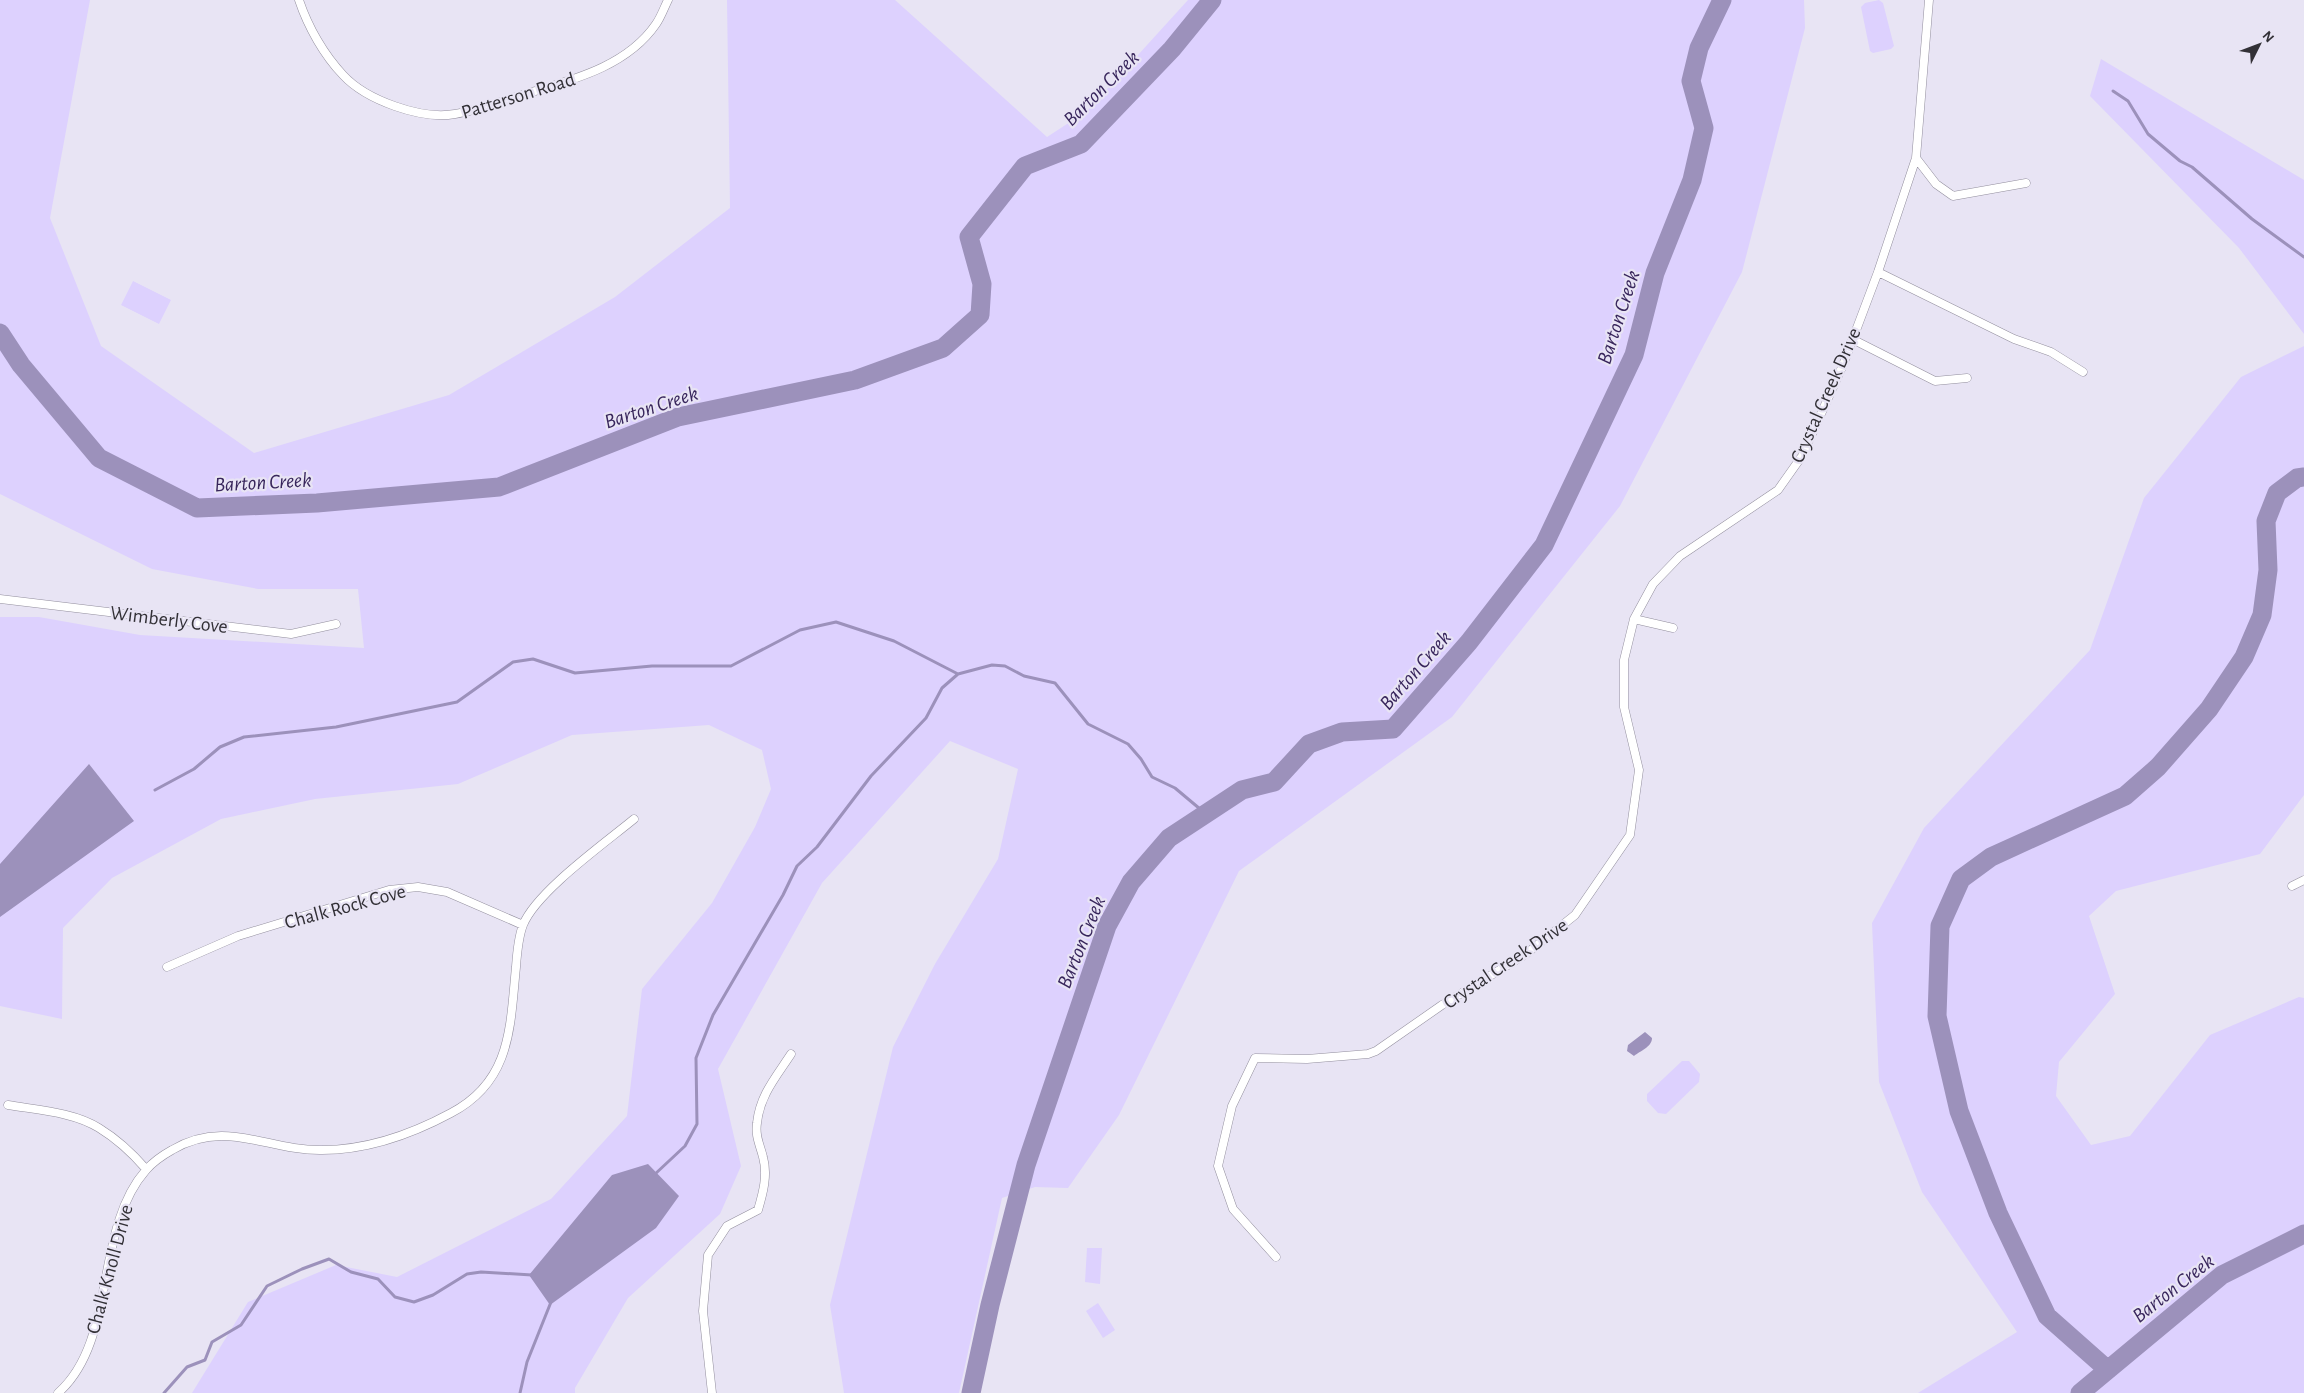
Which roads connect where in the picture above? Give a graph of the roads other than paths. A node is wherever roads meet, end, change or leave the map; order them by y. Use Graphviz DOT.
graph roads {
  1 [pos="299,0"];
  2 [pos="668,0"];
  3 [pos="1929,0"];
  4 [pos="1916,158"];
  5 [pos="2026,183"];
  6 [pos="1878,272"];
  7 [pos="1852,339"];
  8 [pos="2084,372"];
  9 [pos="1967,378"];
  10 [pos="0,599"];
  11 [pos="1634,619"];
  12 [pos="336,624"];
  13 [pos="1673,628"];
  14 [pos="634,819"];
  15 [pos="2304,880"];
  16 [pos="2292,886"];
  17 [pos="523,925"];
  18 [pos="167,967"];
  19 [pos="792,1054"];
  20 [pos="8,1104"];
  21 [pos="146,1169"];
  22 [pos="1276,1257"];
  23 [pos="58,1393"];
  24 [pos="712,1393"];
  1 -- 2 [label="street, Patterson Road"];
  3 -- 4 [label="street, Crystal Creek Drive"];
  4 -- 5 [label="street"];
  4 -- 6 [label="street, Crystal Creek Drive"];
  6 -- 7 [label="street, Crystal Creek Drive"];
  6 -- 8 [label="street"];
  7 -- 9 [label="street"];
  7 -- 11 [label="street, Crystal Creek Drive"];
  10 -- 12 [label="street, Wimberly Cove"];
  11 -- 13 [label="street"];
  11 -- 22 [label="street, Crystal Creek Drive"];
  14 -- 17 [label="street, Chalk Knoll Drive"];
  15 -- 16 [label="street"];
  17 -- 18 [label="street, Chalk Rock Cove"];
  17 -- 21 [label="street, Chalk Knoll Drive"];
  19 -- 24 [label="street"];
  20 -- 21 [label="street"];
  21 -- 23 [label="street, Chalk Knoll Drive"];
}
